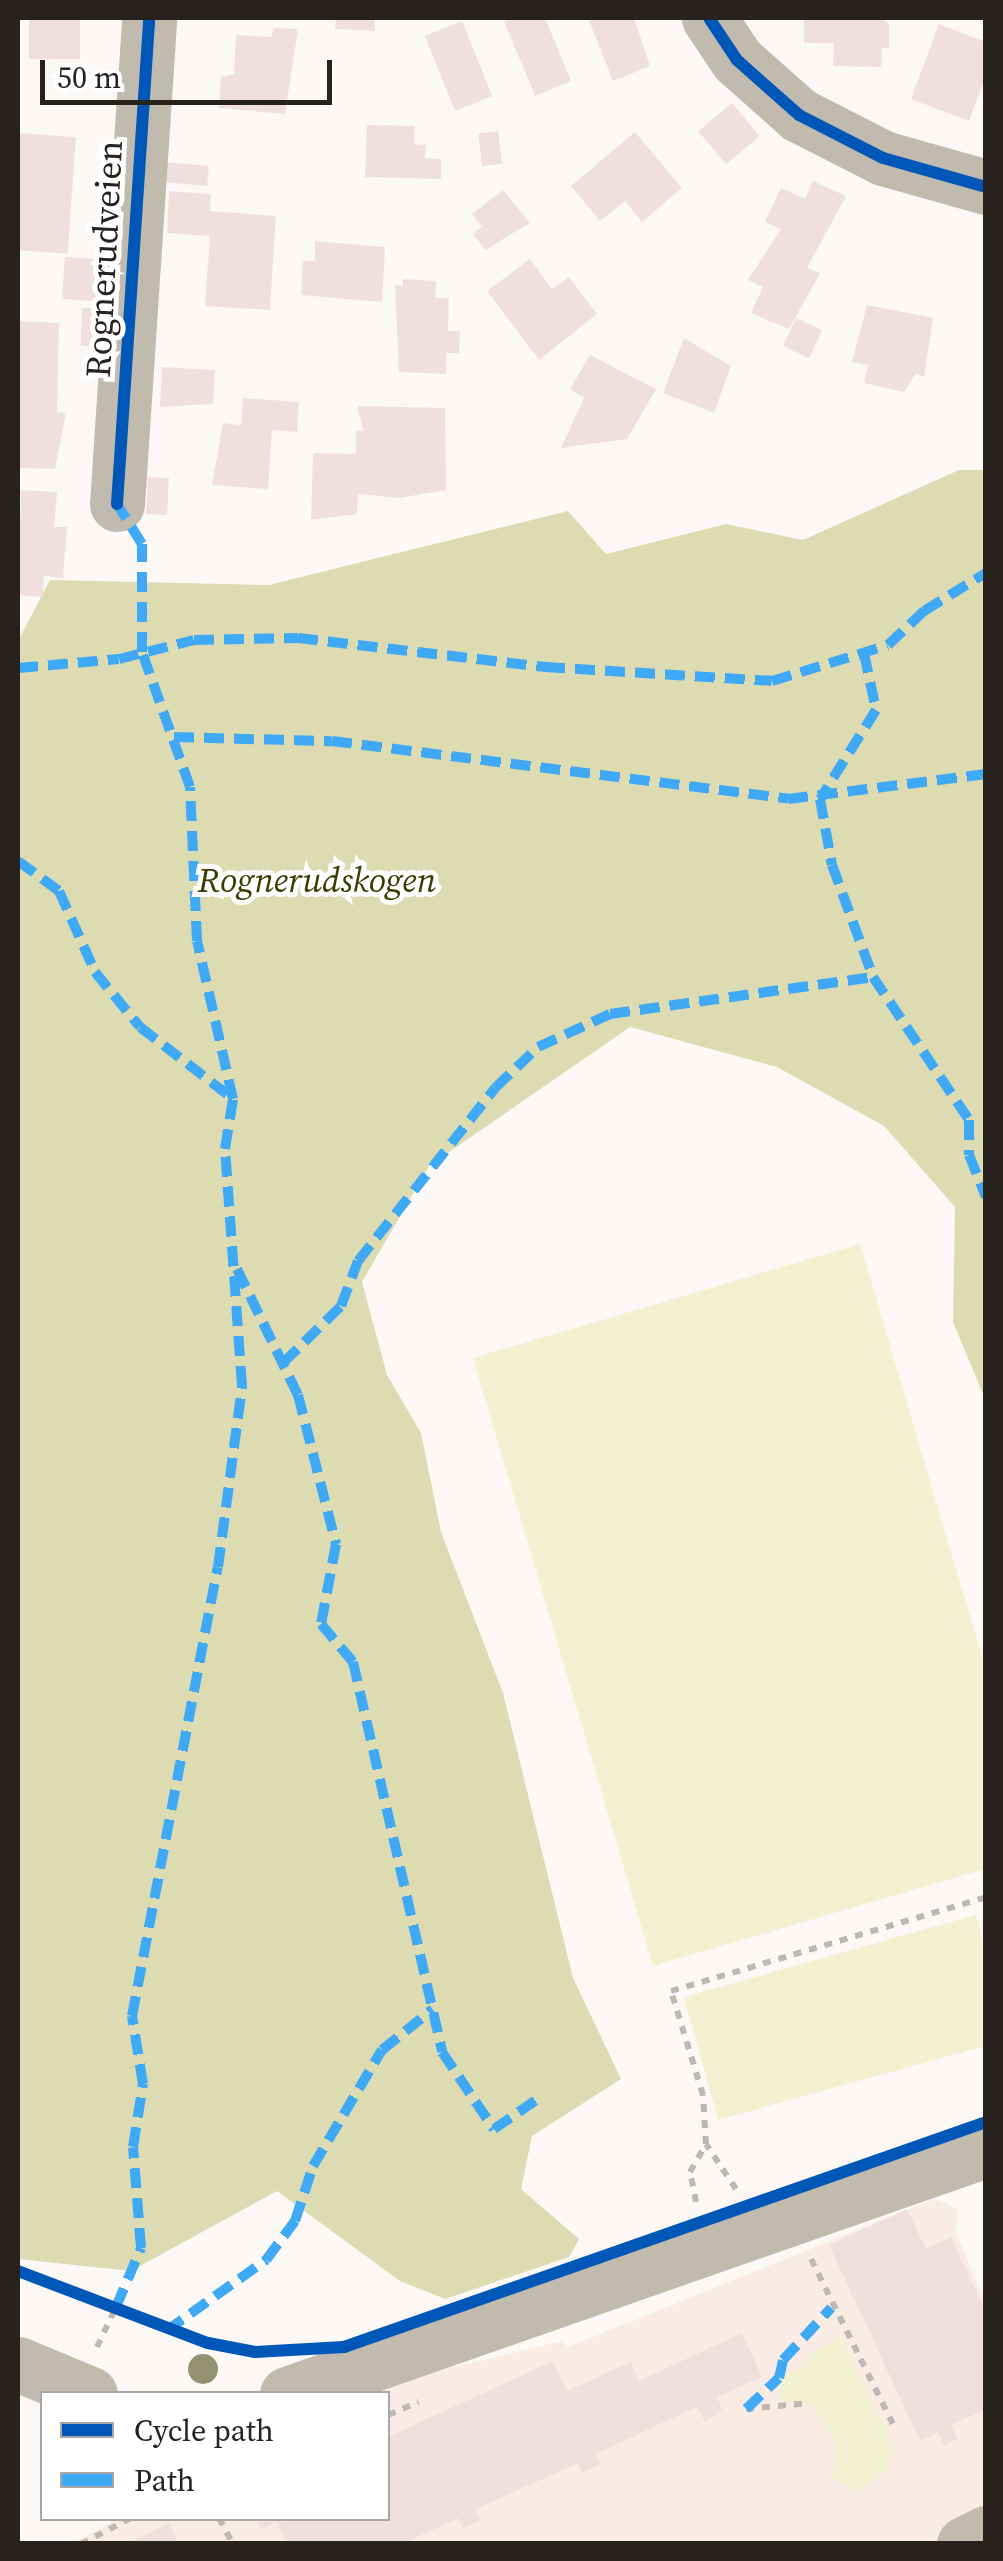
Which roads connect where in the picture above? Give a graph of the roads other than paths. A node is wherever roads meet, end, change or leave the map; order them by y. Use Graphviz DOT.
graph roads {
  1 [pos="148,18"];
  2 [pos="708,18"];
  3 [pos="986,188"];
  4 [pos="118,504"];
  5 [pos="986,2150"];
  6 [pos="18,2364"];
  7 [pos="91,2375"];
  8 [pos="295,2391"];
  9 [pos="986,2533"];
  10 [pos="964,2544"];
  1 -- 4 [label="street, Rognerudveien"];
  2 -- 3 [label="street"];
  5 -- 8 [label="street"];
  6 -- 7 [label="street"];
  9 -- 10 [label="street"];
}
